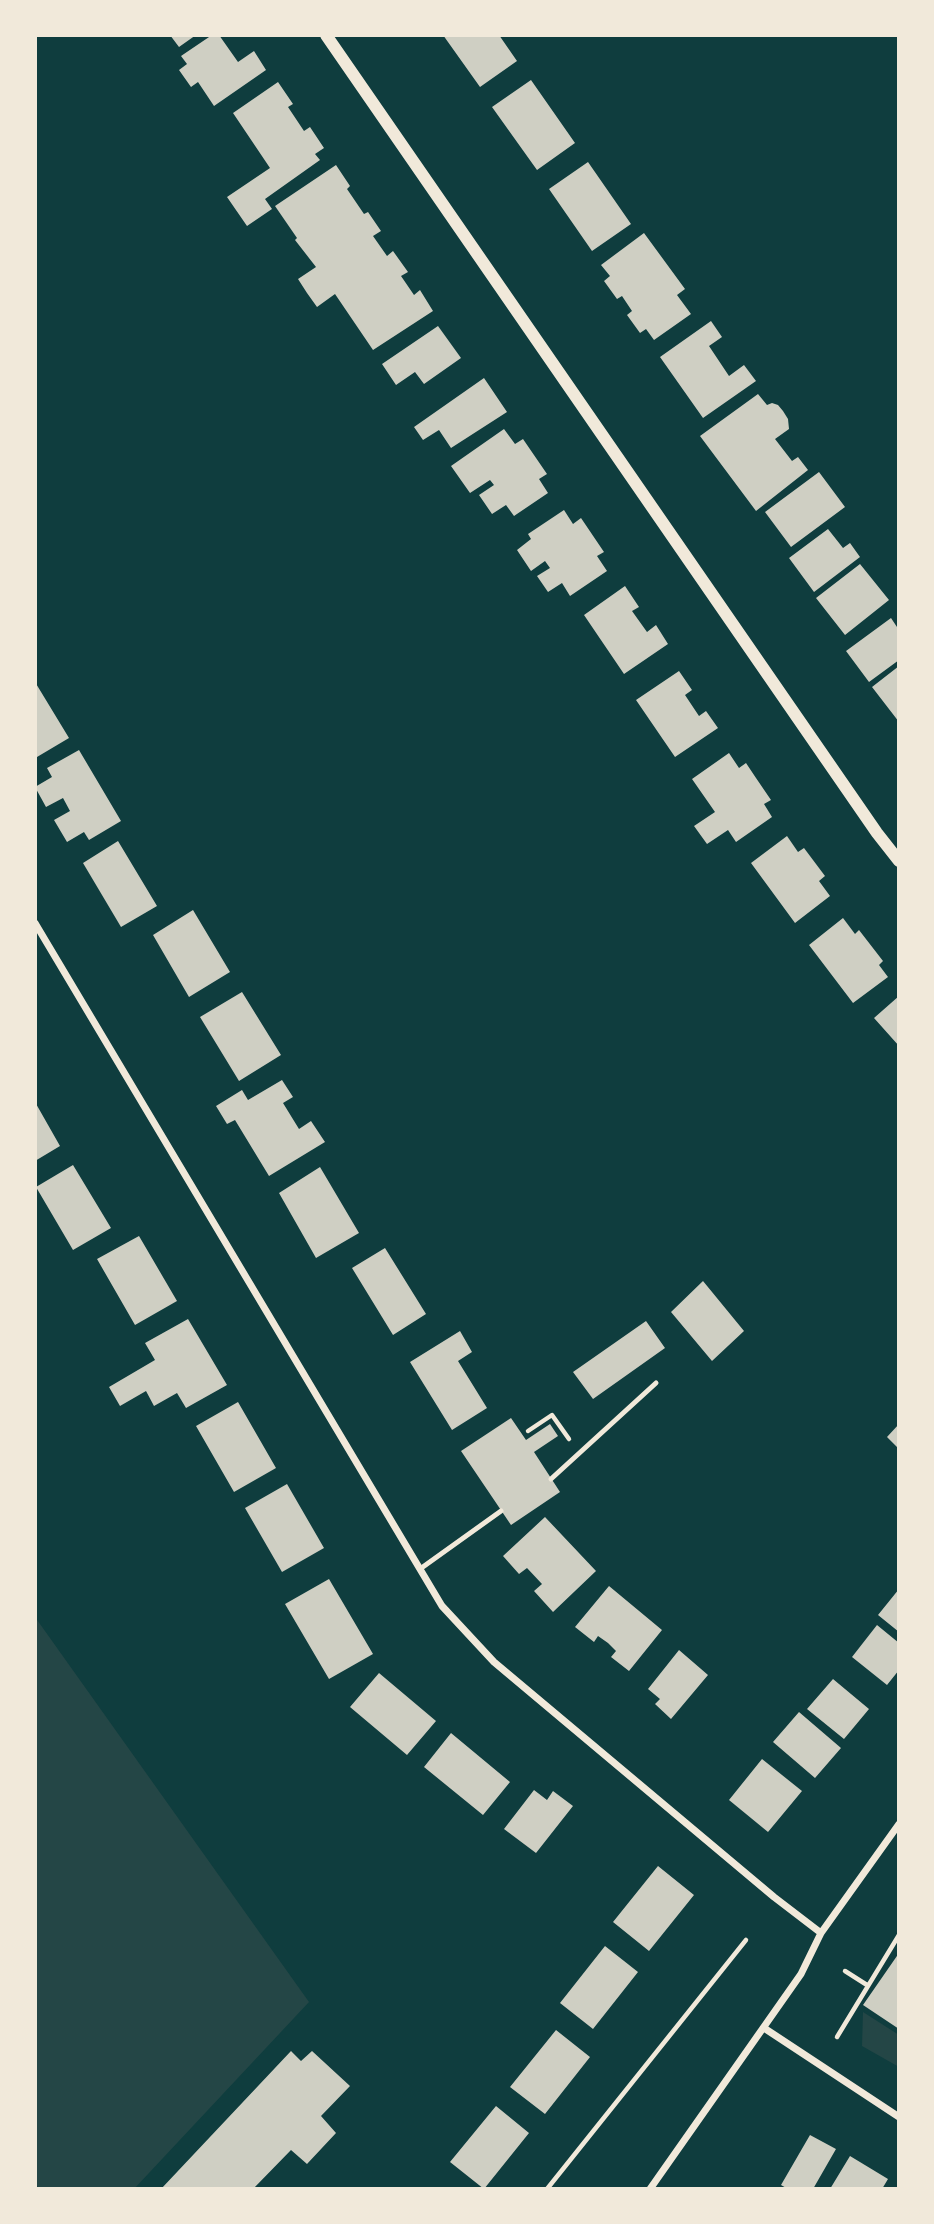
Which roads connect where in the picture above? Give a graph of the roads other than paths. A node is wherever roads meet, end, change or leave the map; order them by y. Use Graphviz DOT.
graph roads {
  1 [pos="326,35"];
  2 [pos="899,861"];
  3 [pos="35,923"];
  4 [pos="656,1383"];
  5 [pos="551,1479"];
  6 [pos="501,1511"];
  7 [pos="420,1569"];
  8 [pos="899,1824"];
  9 [pos="821,1933"];
  10 [pos="764,2028"];
  11 [pos="899,2117"];
  12 [pos="650,2189"];
  1 -- 2 [label="street"];
  3 -- 7 [label="street"];
  4 -- 5 [label="lane"];
  6 -- 7 [label="lane"];
  7 -- 9 [label="street"];
  8 -- 9 [label="street"];
  9 -- 10 [label="street"];
  10 -- 11 [label="street"];
  10 -- 12 [label="street"];
}
